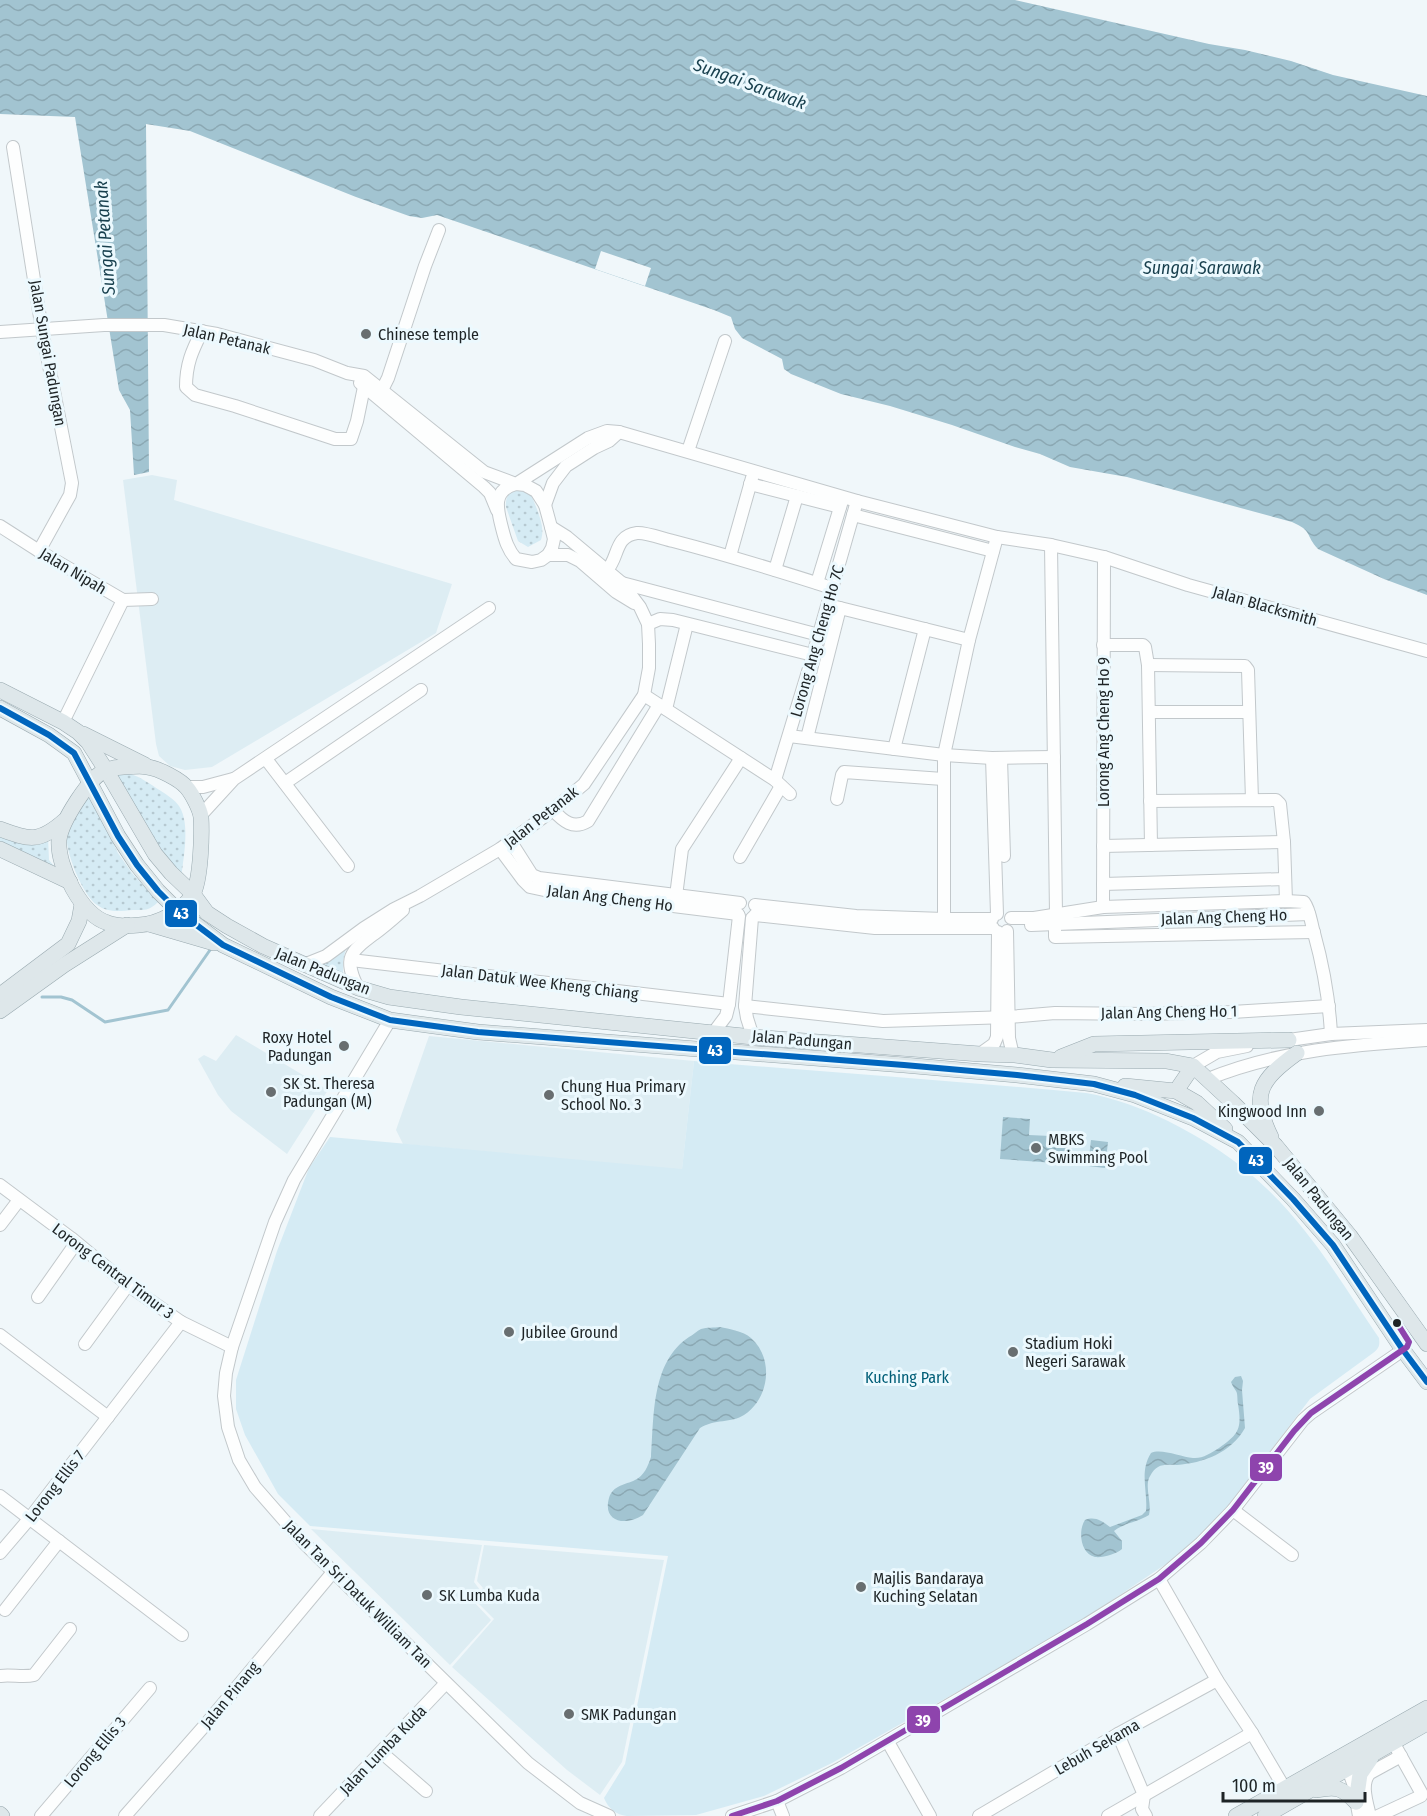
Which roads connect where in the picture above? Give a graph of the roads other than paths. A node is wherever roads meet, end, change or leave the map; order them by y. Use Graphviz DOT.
graph roads {
  1 [pos="13,147"];
  2 [pos="439,230"];
  3 [pos="42,330"];
  4 [pos="202,331"];
  5 [pos="0,332"];
  6 [pos="725,341"];
  7 [pos="347,373"];
  8 [pos="364,387"];
  9 [pos="382,390"];
  10 [pos="619,432"];
  11 [pos="688,451"];
  12 [pos="754,471"];
  13 [pos="516,484"];
  14 [pos="750,484"];
  15 [pos="797,496"];
  16 [pos="857,501"];
  17 [pos="842,502"];
  18 [pos="545,506"];
  19 [pos="497,510"];
  20 [pos="853,515"];
  21 [pos="0,526"];
  22 [pos="551,527"];
  23 [pos="997,537"];
  24 [pos="1051,545"];
  25 [pos="39,551"];
  26 [pos="993,551"];
  27 [pos="548,555"];
  28 [pos="730,556"];
  29 [pos="1104,557"];
  30 [pos="607,570"];
  31 [pos="775,570"];
  32 [pos="622,583"];
  33 [pos="817,583"];
  34 [pos="832,588"];
  35 [pos="152,599"];
  36 [pos="123,600"];
  37 [pos="828,605"];
  38 [pos="640,607"];
  39 [pos="489,608"];
  40 [pos="840,608"];
  41 [pos="648,624"];
  42 [pos="687,624"];
  43 [pos="925,629"];
  44 [pos="819,635"];
  45 [pos="969,640"];
  46 [pos="1103,645"];
  47 [pos="1427,651"];
  48 [pos="813,655"];
  49 [pos="1148,665"];
  50 [pos="0,690"];
  51 [pos="421,690"];
  52 [pos="644,695"];
  53 [pos="662,707"];
  54 [pos="0,708"];
  55 [pos="1149,712"];
  56 [pos="1249,712"];
  57 [pos="63,722"];
  58 [pos="78,732"];
  59 [pos="789,736"];
  60 [pos="807,738"];
  61 [pos="894,749"];
  62 [pos="944,755"];
  63 [pos="1054,757"];
  64 [pos="741,758"];
  65 [pos="997,758"];
  66 [pos="266,759"];
  67 [pos="147,766"];
  68 [pos="106,770"];
  69 [pos="234,779"];
  70 [pos="943,779"];
  71 [pos="285,783"];
  72 [pos="90,784"];
  73 [pos="187,787"];
  74 [pos="782,787"];
  75 [pos="837,799"];
  76 [pos="1252,800"];
  77 [pos="1150,801"];
  78 [pos="553,810"];
  79 [pos="201,815"];
  80 [pos="64,821"];
  81 [pos="0,829"];
  82 [pos="511,842"];
  83 [pos="1284,842"];
  84 [pos="1151,845"];
  85 [pos="1103,846"];
  86 [pos="0,849"];
  87 [pos="500,849"];
  88 [pos="740,857"];
  89 [pos="348,866"];
  90 [pos="1285,879"];
  91 [pos="70,882"];
  92 [pos="1103,884"];
  93 [pos="192,894"];
  94 [pos="420,896"];
  95 [pos="676,896"];
  96 [pos="1286,901"];
  97 [pos="82,904"];
  98 [pos="1103,907"];
  99 [pos="178,911"];
  100 [pos="739,911"];
  101 [pos="754,912"];
  102 [pos="1309,914"];
  103 [pos="944,919"];
  104 [pos="1056,919"];
  105 [pos="1002,923"];
  106 [pos="149,924"];
  107 [pos="128,925"];
  108 [pos="1314,932"];
  109 [pos="223,945"];
  110 [pos="351,960"];
  111 [pos="306,964"];
  112 [pos="358,988"];
  113 [pos="0,994"];
  114 [pos="729,1004"];
  115 [pos="745,1006"];
  116 [pos="1329,1006"];
  117 [pos="0,1011"];
  118 [pos="1003,1017"];
  119 [pos="390,1020"];
  120 [pos="1427,1030"];
  121 [pos="714,1032"];
  122 [pos="1331,1034"];
  123 [pos="753,1037"];
  124 [pos="1289,1040"];
  125 [pos="1427,1040"];
  126 [pos="1297,1053"];
  127 [pos="981,1054"];
  128 [pos="1015,1055"];
  129 [pos="1052,1060"];
  130 [pos="1193,1066"];
  131 [pos="1208,1079"];
  132 [pos="1094,1084"];
  133 [pos="1176,1091"];
  134 [pos="1191,1099"];
  135 [pos="1238,1142"];
  136 [pos="1276,1146"];
  137 [pos="0,1185"];
  138 [pos="19,1200"];
  139 [pos="0,1226"];
  140 [pos="76,1243"];
  141 [pos="128,1285"];
  142 [pos="38,1297"];
  143 [pos="1398,1302"];
  144 [pos="181,1322"];
  145 [pos="0,1335"];
  146 [pos="85,1344"];
  147 [pos="1427,1344"];
  148 [pos="232,1347"];
  149 [pos="1403,1350"];
  150 [pos="1427,1382"];
  151 [pos="108,1417"];
  152 [pos="0,1496"];
  153 [pos="1233,1510"];
  154 [pos="30,1518"];
  155 [pos="59,1541"];
  156 [pos="0,1553"];
  157 [pos="1292,1555"];
  158 [pos="333,1572"];
  159 [pos="1159,1579"];
  160 [pos="5,1610"];
  161 [pos="70,1629"];
  162 [pos="182,1635"];
  163 [pos="0,1676"];
  164 [pos="1217,1680"];
  165 [pos="446,1683"];
  166 [pos="150,1688"];
  167 [pos="1427,1708"];
  168 [pos="1427,1723"];
  169 [pos="1252,1733"];
  170 [pos="1118,1734"];
  171 [pos="888,1742"];
  172 [pos="1393,1742"];
  173 [pos="381,1752"];
  174 [pos="1376,1752"];
  175 [pos="1401,1756"];
  176 [pos="1348,1769"];
  177 [pos="1300,1780"];
  178 [pos="1285,1789"];
  179 [pos="426,1791"];
  180 [pos="1144,1795"];
  181 [pos="1298,1798"];
  182 [pos="777,1800"];
  183 [pos="1358,1809"];
  184 [pos="41,1816"];
  185 [pos="125,1816"];
  186 [pos="320,1816"];
  187 [pos="609,1816"];
  188 [pos="732,1816"];
  189 [pos="783,1816"];
  190 [pos="930,1816"];
  191 [pos="979,1816"];
  192 [pos="1108,1816"];
  193 [pos="1146,1816"];
  194 [pos="1236,1816"];
  195 [pos="1265,1816"];
  196 [pos="1370,1816"];
  197 [pos="1378,1816"];
  1 -- 3 [label="street, Jalan Sungai Padungan"];
  2 -- 9 [label="street"];
  3 -- 4 [label="street, Jalan Petanak"];
  3 -- 5 [label="street, Jalan Petanak"];
  3 -- 25 [label="street, Jalan Sungai Padungan"];
  4 -- 7 [label="street, Jalan Petanak"];
  4 -- 8 [label="street"];
  6 -- 11 [label="street"];
  7 -- 8 [label="street, Jalan Petanak"];
  7 -- 9 [label="street, Jalan Petanak"];
  8 -- 19 [label="street, Jalan Petanak"];
  9 -- 13 [label="street, Jalan Petanak"];
  10 -- 11 [label="street"];
  10 -- 13 [label="street"];
  10 -- 18 [label="street"];
  11 -- 12 [label="street"];
  12 -- 14 [label="street"];
  12 -- 17 [label="street"];
  13 -- 18 [label="street"];
  13 -- 19 [label="street"];
  14 -- 15 [label="street"];
  14 -- 28 [label="street"];
  15 -- 17 [label="street"];
  15 -- 31 [label="street"];
  16 -- 17 [label="street, Jalan Blacksmith"];
  16 -- 20 [label="street, Lorong Ang Cheng Ho 7C"];
  16 -- 23 [label="street, Jalan Blacksmith"];
  17 -- 33 [label="street"];
  18 -- 22 [label="street"];
  19 -- 27 [label="street"];
  20 -- 26 [label="street"];
  20 -- 34 [label="street, Lorong Ang Cheng Ho 7C"];
  21 -- 25 [label="street, Jalan Nipah"];
  22 -- 27 [label="street"];
  22 -- 30 [label="street, Jalan Petanak"];
  23 -- 24 [label="street, Jalan Blacksmith"];
  23 -- 26 [label="street"];
  24 -- 29 [label="street, Jalan Blacksmith"];
  24 -- 63 [label="street"];
  25 -- 36 [label="street, Jalan Nipah"];
  26 -- 45 [label="street"];
  27 -- 38 [label="street"];
  28 -- 30 [label="street"];
  28 -- 31 [label="street"];
  29 -- 46 [label="street, Lorong Ang Cheng Ho 9"];
  29 -- 47 [label="street, Jalan Blacksmith"];
  30 -- 32 [label="street, Jalan Petanak"];
  31 -- 33 [label="street"];
  32 -- 38 [label="street, Jalan Petanak"];
  32 -- 44 [label="street"];
  33 -- 34 [label="street"];
  34 -- 37 [label="street, Lorong Ang Cheng Ho 7C"];
  35 -- 36 [label="street, Jalan Nipah"];
  36 -- 57 [label="street"];
  37 -- 40 [label="street"];
  37 -- 44 [label="street, Lorong Ang Cheng Ho 7C"];
  38 -- 41 [label="street, Jalan Petanak"];
  39 -- 66 [label="street"];
  40 -- 43 [label="street"];
  40 -- 60 [label="street"];
  41 -- 42 [label="street"];
  41 -- 52 [label="street, Jalan Petanak"];
  42 -- 48 [label="street"];
  42 -- 53 [label="street"];
  43 -- 45 [label="street"];
  43 -- 61 [label="street"];
  44 -- 48 [label="street, Lorong Ang Cheng Ho 7C"];
  45 -- 62 [label="street"];
  46 -- 49 [label="street"];
  46 -- 85 [label="street, Lorong Ang Cheng Ho 9"];
  48 -- 59 [label="street, Lorong Ang Cheng Ho 7C"];
  49 -- 55 [label="street"];
  49 -- 56 [label="street"];
  50 -- 57 [label="main road"];
  51 -- 71 [label="street"];
  52 -- 53 [label="street"];
  52 -- 78 [label="street, Jalan Petanak"];
  53 -- 64 [label="street"];
  53 -- 78 [label="street"];
  54 -- 72 [label="main road, Jalan Padungan"];
  55 -- 56 [label="street"];
  55 -- 77 [label="street"];
  56 -- 76 [label="street"];
  57 -- 58 [label="main road"];
  58 -- 67 [label="main road"];
  58 -- 68 [label="main road, Jalan Padungan"];
  59 -- 60 [label="street"];
  59 -- 74 [label="street, Lorong Ang Cheng Ho 7C"];
  60 -- 61 [label="street"];
  61 -- 62 [label="street"];
  62 -- 65 [label="street"];
  62 -- 70 [label="street"];
  63 -- 65 [label="street"];
  63 -- 104 [label="street"];
  64 -- 74 [label="street"];
  64 -- 95 [label="street"];
  65 -- 105 [label="street"];
  66 -- 69 [label="street"];
  66 -- 71 [label="street"];
  67 -- 68 [label="main road"];
  67 -- 73 [label="main road"];
  68 -- 72 [label="main road"];
  68 -- 93 [label="main road, Jalan Padungan"];
  69 -- 73 [label="street"];
  69 -- 79 [label="street"];
  70 -- 75 [label="street"];
  70 -- 103 [label="street"];
  71 -- 89 [label="street"];
  72 -- 80 [label="main road"];
  72 -- 99 [label="main road, Jalan Padungan"];
  73 -- 79 [label="main road"];
  74 -- 88 [label="street, Lorong Ang Cheng Ho 7C"];
  76 -- 77 [label="street"];
  76 -- 83 [label="street"];
  77 -- 84 [label="street"];
  78 -- 82 [label="street, Jalan Petanak"];
  79 -- 93 [label="main road"];
  80 -- 81 [label="main road"];
  80 -- 91 [label="main road"];
  82 -- 87 [label="street, Jalan Petanak"];
  82 -- 95 [label="street, Jalan Ang Cheng Ho"];
  83 -- 84 [label="street"];
  83 -- 90 [label="street"];
  84 -- 85 [label="street"];
  85 -- 92 [label="street, Lorong Ang Cheng Ho 9"];
  86 -- 91 [label="main road"];
  87 -- 94 [label="street, Jalan Petanak"];
  87 -- 100 [label="street, Jalan Ang Cheng Ho"];
  90 -- 92 [label="street"];
  90 -- 96 [label="street"];
  91 -- 97 [label="main road"];
  92 -- 98 [label="street, Lorong Ang Cheng Ho 9"];
  93 -- 99 [label="main road"];
  93 -- 111 [label="main road, Jalan Padungan"];
  94 -- 110 [label="street, Jalan Petanak"];
  94 -- 111 [label="street, Jalan Petanak"];
  95 -- 100 [label="street, Jalan Ang Cheng Ho"];
  96 -- 98 [label="street, Jalan Ang Cheng Ho"];
  96 -- 102 [label="street, Jalan Ang Cheng Ho"];
  97 -- 107 [label="main road"];
  97 -- 113 [label="main road"];
  98 -- 104 [label="street, Jalan Ang Cheng Ho"];
  99 -- 106 [label="main road"];
  99 -- 109 [label="main road, Jalan Padungan"];
  100 -- 101 [label="street"];
  100 -- 114 [label="street"];
  101 -- 103 [label="street, Jalan Ang Cheng Ho"];
  101 -- 105 [label="street, Jalan Ang Cheng Ho"];
  101 -- 115 [label="street"];
  102 -- 104 [label="street, Jalan Ang Cheng Ho"];
  102 -- 108 [label="street"];
  103 -- 105 [label="street, Jalan Ang Cheng Ho"];
  104 -- 105 [label="street, Jalan Ang Cheng Ho"];
  104 -- 108 [label="street"];
  105 -- 118 [label="street"];
  106 -- 107 [label="main road"];
  106 -- 109 [label="main road"];
  107 -- 117 [label="main road"];
  108 -- 116 [label="street"];
  109 -- 119 [label="main road, Jalan Padungan"];
  110 -- 112 [label="street"];
  110 -- 114 [label="street, Jalan Datuk Wee Kheng Chiang"];
  111 -- 112 [label="main road, Jalan Padungan"];
  112 -- 121 [label="main road, Jalan Padungan"];
  114 -- 121 [label="street"];
  115 -- 118 [label="street"];
  115 -- 123 [label="street"];
  116 -- 118 [label="street, Jalan Ang Cheng Ho 1"];
  116 -- 122 [label="street"];
  118 -- 127 [label="street"];
  118 -- 128 [label="street"];
  119 -- 132 [label="main road, Jalan Padungan"];
  119 -- 148 [label="street, Jalan Tan Sri Datuk William Tan"];
  120 -- 122 [label="street"];
  121 -- 123 [label="main road, Jalan Padungan"];
  122 -- 124 [label="street"];
  123 -- 127 [label="main road, Jalan Padungan"];
  124 -- 129 [label="main road"];
  124 -- 130 [label="street"];
  125 -- 126 [label="street"];
  126 -- 131 [label="street"];
  126 -- 136 [label="main road"];
  127 -- 128 [label="main road, Jalan Padungan"];
  128 -- 129 [label="main road, Jalan Padungan"];
  129 -- 130 [label="main road, Jalan Padungan"];
  130 -- 131 [label="main road, Jalan Padungan"];
  130 -- 133 [label="main road"];
  131 -- 134 [label="main road"];
  131 -- 136 [label="main road, Jalan Padungan"];
  132 -- 133 [label="main road"];
  132 -- 135 [label="main road, Jalan Padungan"];
  133 -- 134 [label="main road"];
  134 -- 135 [label="main road"];
  135 -- 149 [label="main road, Jalan Padungan"];
  136 -- 143 [label="main road, Jalan Padungan"];
  137 -- 138 [label="street, Lorong Central Timur 3"];
  138 -- 139 [label="street"];
  138 -- 140 [label="street, Lorong Central Timur 3"];
  140 -- 141 [label="street, Lorong Central Timur 3"];
  140 -- 142 [label="street"];
  141 -- 144 [label="street, Lorong Central Timur 3"];
  141 -- 146 [label="street"];
  143 -- 147 [label="main road, Jalan Padungan"];
  143 -- 149 [label="main road"];
  144 -- 148 [label="street, Lorong Central Timur 3"];
  144 -- 151 [label="street, Lorong Ellis 7"];
  145 -- 151 [label="street"];
  148 -- 158 [label="street, Jalan Tan Sri Datuk William Tan"];
  149 -- 150 [label="main road, Jalan Padungan"];
  149 -- 153 [label="street"];
  151 -- 154 [label="street, Lorong Ellis 7"];
  152 -- 154 [label="street"];
  153 -- 157 [label="street"];
  153 -- 159 [label="street"];
  154 -- 155 [label="street"];
  154 -- 156 [label="street, Lorong Ellis 7"];
  155 -- 160 [label="street"];
  155 -- 162 [label="street"];
  158 -- 165 [label="street, Jalan Tan Sri Datuk William Tan"];
  158 -- 185 [label="street, Jalan Pinang"];
  159 -- 164 [label="street"];
  159 -- 171 [label="street"];
  161 -- 163 [label="street"];
  164 -- 169 [label="street"];
  164 -- 170 [label="street, Lebuh Sekama"];
  165 -- 173 [label="street, Jalan Lumba Kuda"];
  165 -- 187 [label="street, Jalan Tan Sri Datuk William Tan"];
  166 -- 184 [label="street, Lorong Ellis 3"];
  167 -- 177 [label="main road"];
  168 -- 172 [label="main road"];
  169 -- 178 [label="street"];
  169 -- 180 [label="street"];
  170 -- 180 [label="street"];
  170 -- 191 [label="street, Lebuh Sekama"];
  171 -- 182 [label="street"];
  171 -- 190 [label="street"];
  172 -- 174 [label="main road"];
  172 -- 175 [label="street"];
  173 -- 179 [label="street"];
  173 -- 186 [label="street, Jalan Lumba Kuda"];
  174 -- 176 [label="main road"];
  174 -- 183 [label="main road"];
  175 -- 196 [label="street"];
  175 -- 197 [label="street"];
  176 -- 177 [label="main road"];
  176 -- 181 [label="main road"];
  176 -- 183 [label="street"];
  177 -- 178 [label="main road"];
  178 -- 194 [label="main road"];
  180 -- 192 [label="street"];
  180 -- 193 [label="street"];
  181 -- 183 [label="main road"];
  181 -- 195 [label="main road"];
  182 -- 188 [label="street"];
  182 -- 189 [label="street"];
}
